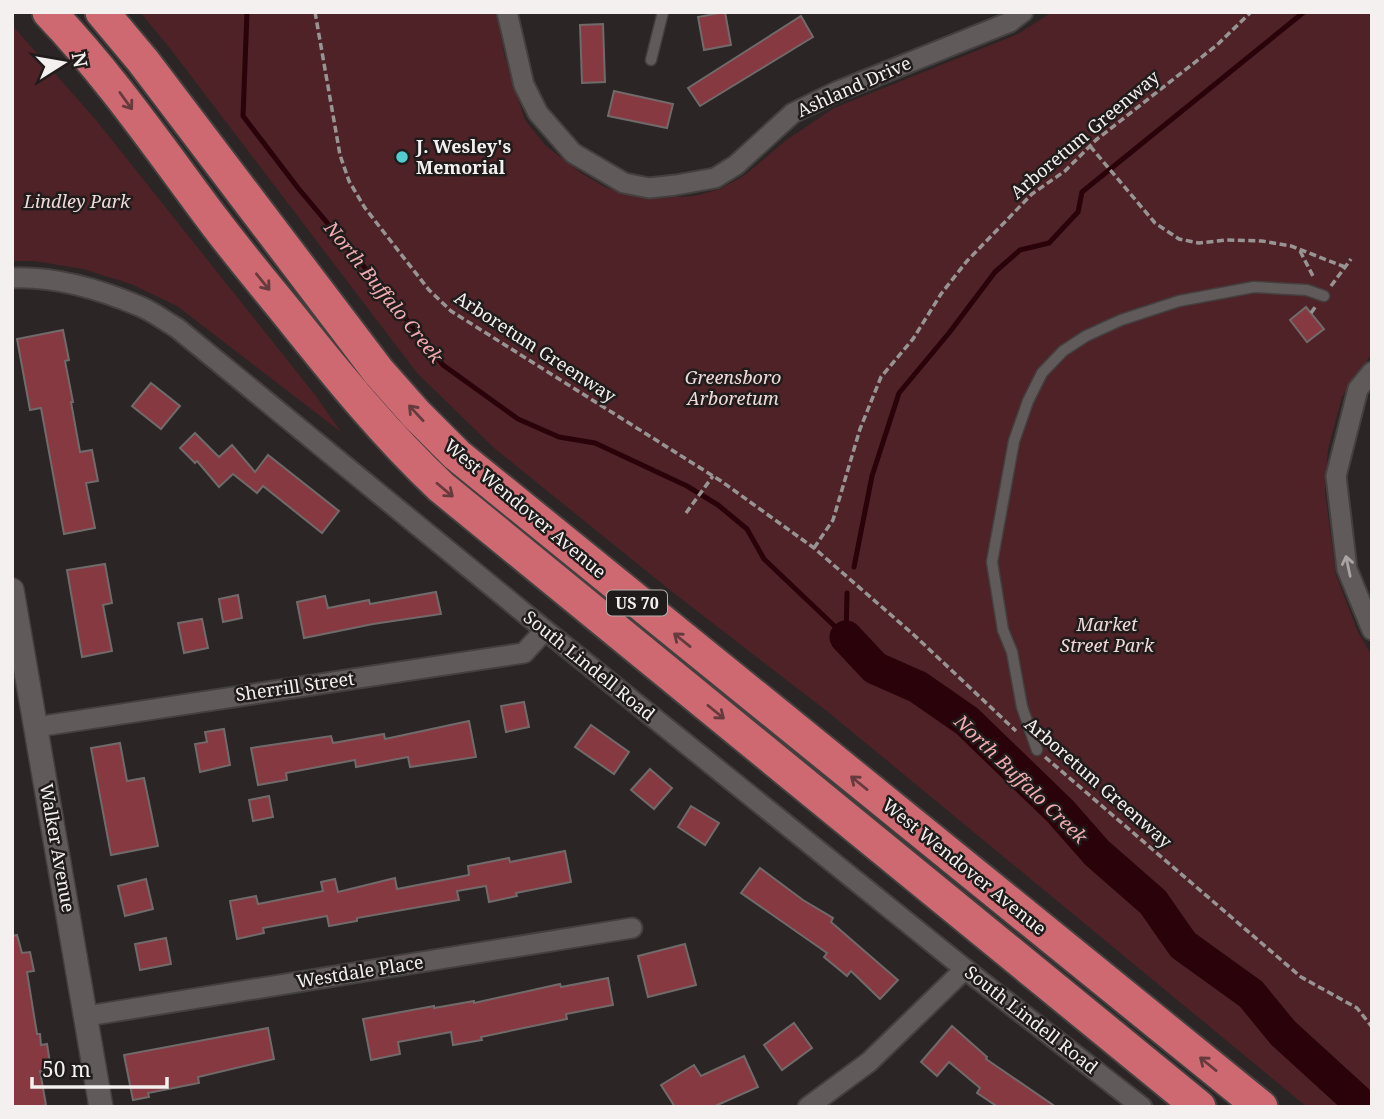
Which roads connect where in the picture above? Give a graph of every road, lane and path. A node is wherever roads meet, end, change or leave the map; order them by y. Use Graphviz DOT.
graph roads {
  1 [pos="49,12"];
  2 [pos="102,12"];
  3 [pos="315,12"];
  4 [pos="507,12"];
  5 [pos="663,12"];
  6 [pos="1023,12"];
  7 [pos="1251,12"];
  8 [pos="651,60"];
  9 [pos="1090,146"];
  10 [pos="1299,249"];
  11 [pos="1345,267"];
  12 [pos="12,278"];
  13 [pos="1324,296"];
  14 [pos="1372,372"];
  15 [pos="713,476"];
  16 [pos="686,513"];
  17 [pos="814,548"];
  18 [pos="12,590"];
  19 [pos="1372,629"];
  20 [pos="545,630"];
  21 [pos="36,727"];
  22 [pos="1037,750"];
  23 [pos="632,928"];
  24 [pos="965,970"];
  25 [pos="87,1016"];
  26 [pos="1372,1027"];
  27 [pos="101,1107"];
  28 [pos="808,1107"];
  29 [pos="1142,1107"];
  30 [pos="1199,1107"];
  31 [pos="1261,1107"];
  1 -- 30 [label="highway, West Wendover Avenue / US 70, one-way"];
  31 -- 2 [label="highway, West Wendover Avenue / US 70, one-way"];
  3 -- 15 [label="path, Arboretum Greenway"];
  4 -- 6 [label="street, Ashland Drive"];
  5 -- 8 [label="lane"];
  7 -- 9 [label="path, Arboretum Greenway"];
  9 -- 10 [label="path"];
  9 -- 17 [label="path, Arboretum Greenway"];
  10 -- 11 [label="path"];
  10 -- 13 [label="path"];
  12 -- 20 [label="street, South Lindell Road"];
  13 -- 22 [label="lane"];
  19 -- 14 [label="street, one-way"];
  15 -- 16 [label="path"];
  15 -- 17 [label="path, Arboretum Greenway"];
  17 -- 22 [label="path, Arboretum Greenway"];
  18 -- 21 [label="street, Walker Avenue"];
  20 -- 21 [label="street, Sherrill Street"];
  20 -- 24 [label="street, South Lindell Road"];
  21 -- 25 [label="street, Walker Avenue"];
  22 -- 26 [label="path, Arboretum Greenway"];
  23 -- 25 [label="street, Westdale Place"];
  24 -- 28 [label="street"];
  24 -- 29 [label="street, South Lindell Road"];
  25 -- 27 [label="street, Walker Avenue"];
}
